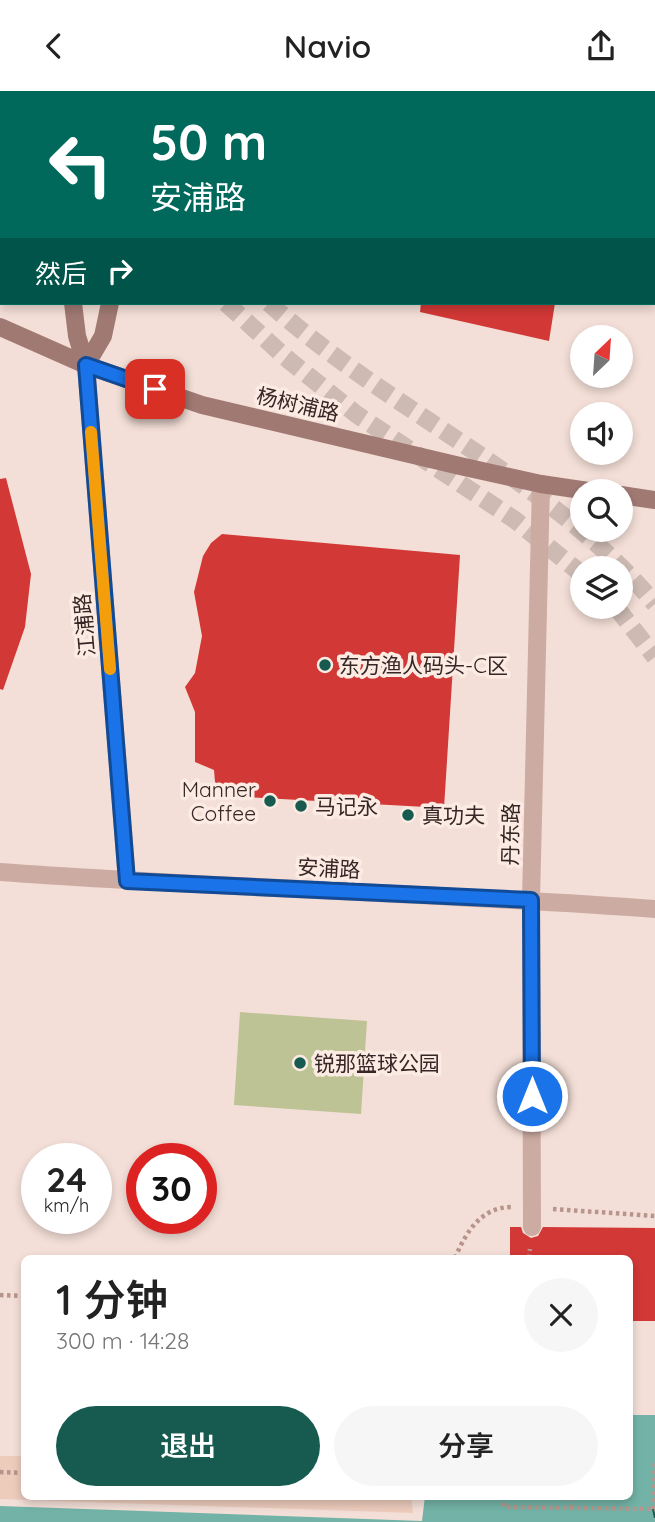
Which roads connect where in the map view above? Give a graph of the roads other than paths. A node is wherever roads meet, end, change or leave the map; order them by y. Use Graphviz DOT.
graph roads {
  1 [pos="73,305"];
  2 [pos="110,305"];
  3 [pos="0,327"];
  4 [pos="86,365"];
  5 [pos="541,484"];
  6 [pos="570,488"];
  7 [pos="633,497"];
  8 [pos="655,500"];
  9 [pos="0,871"];
  10 [pos="127,881"];
  11 [pos="531,900"];
  12 [pos="655,909"];
  13 [pos="532,1227"];
  1 -- 4 [label="main road, 江浦路"];
  2 -- 4 [label="main road"];
  3 -- 4 [label="main road, 杨树浦路"];
  4 -- 5 [label="main road, 杨树浦路"];
  4 -- 10 [label="street, 江浦路"];
  5 -- 6 [label="main road, 杨树浦路"];
  5 -- 11 [label="street, 丹东路"];
  7 -- 8 [label="main road"];
  9 -- 10 [label="street, 安浦路"];
  10 -- 11 [label="street, 安浦路"];
  11 -- 12 [label="street, 安浦路"];
  11 -- 13 [label="street, 丹东路"];
}
